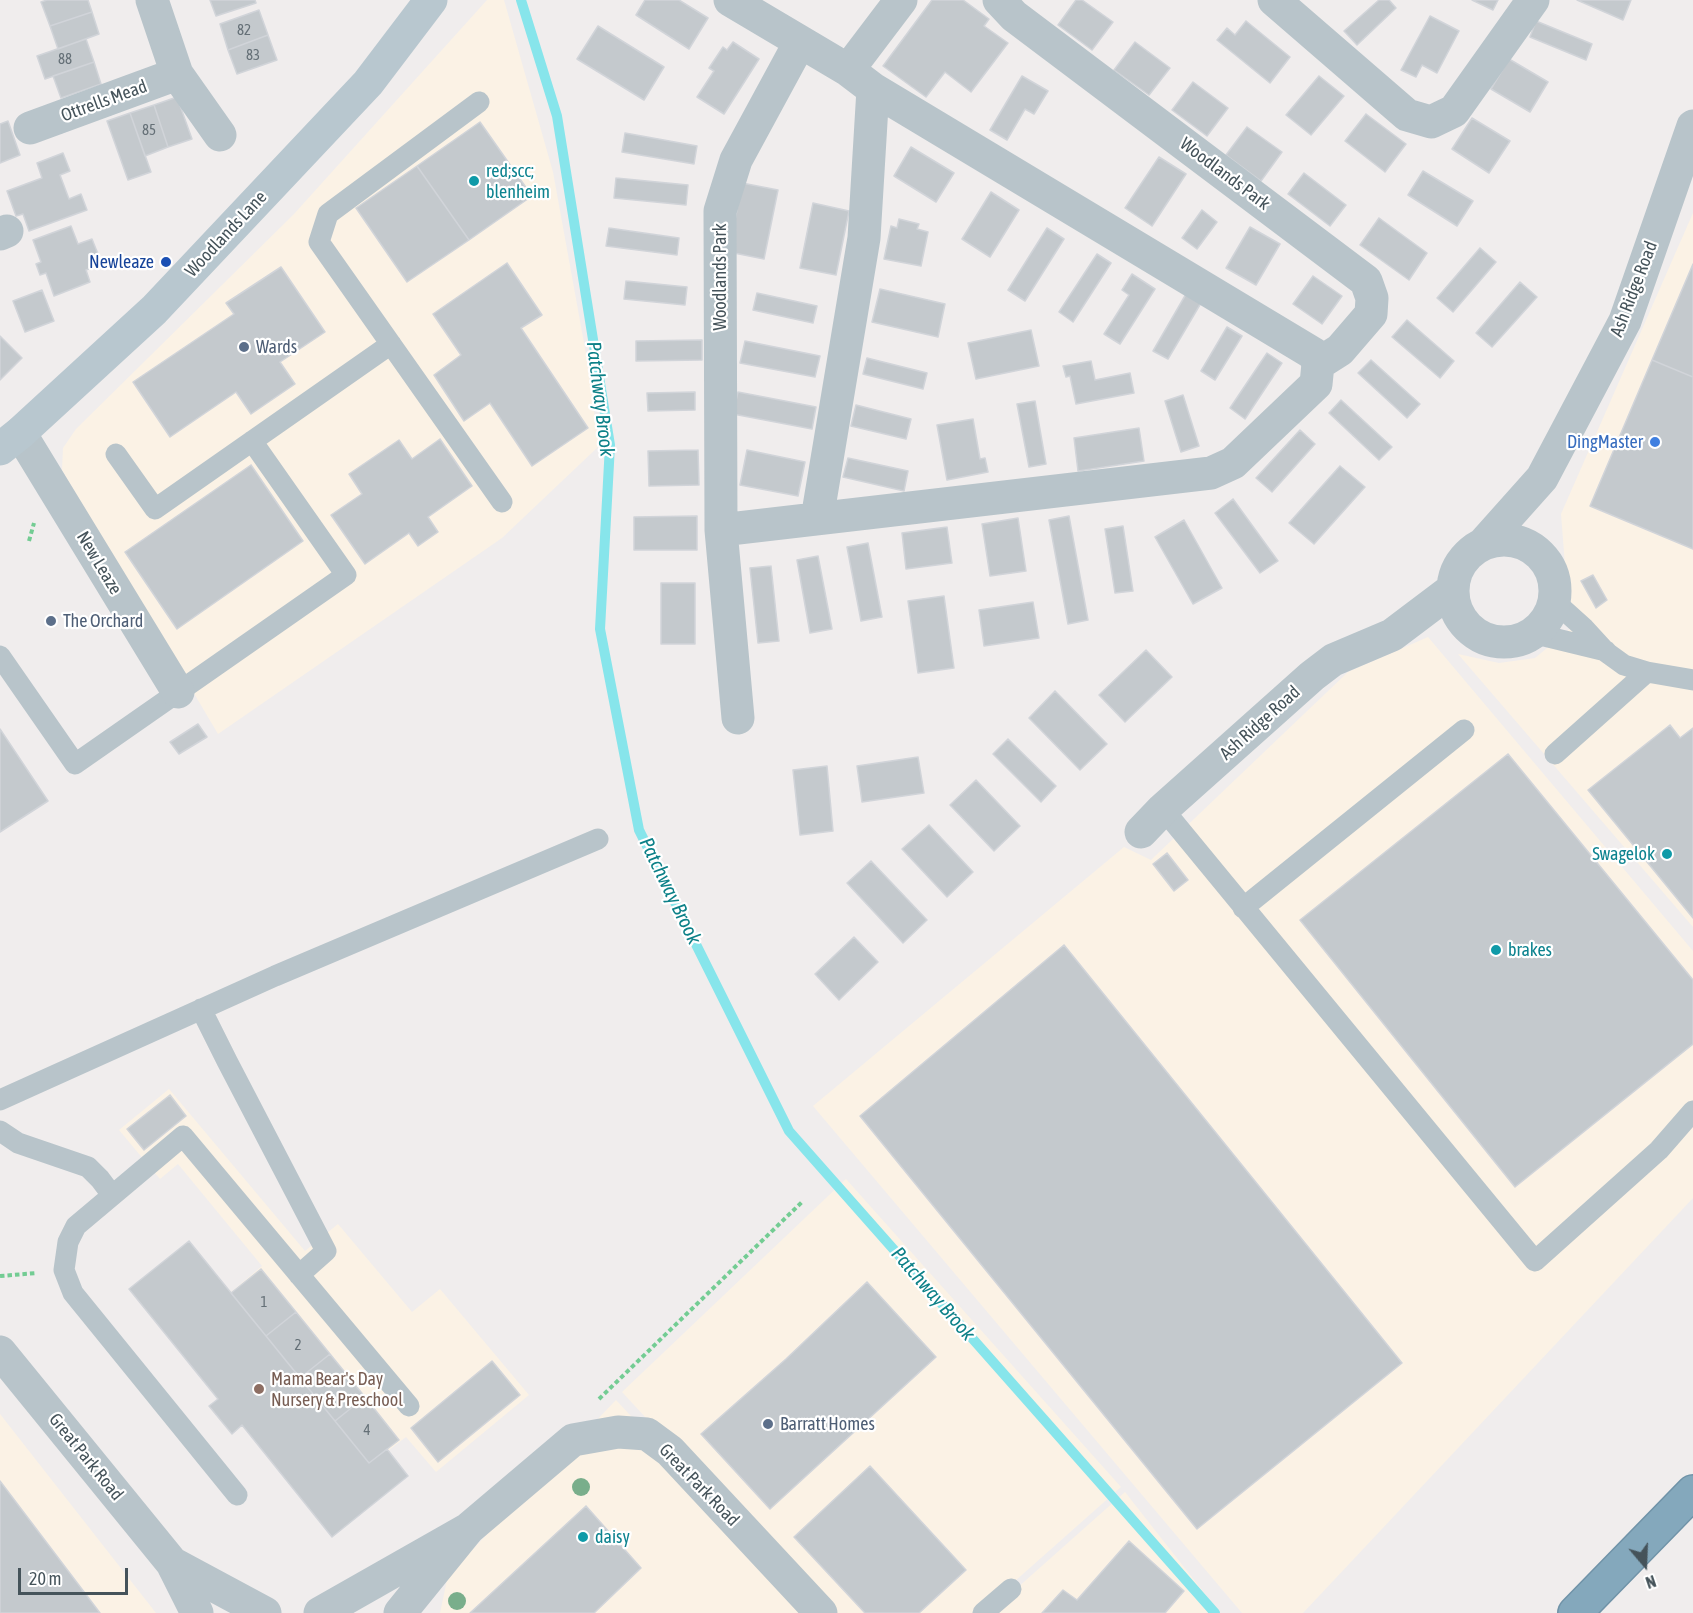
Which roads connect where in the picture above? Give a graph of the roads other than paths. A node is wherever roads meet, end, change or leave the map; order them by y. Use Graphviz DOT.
graph roads {
  1 [pos="152,0"];
  2 [pos="430,0"];
  3 [pos="730,0"];
  4 [pos="901,0"];
  5 [pos="999,0"];
  6 [pos="1274,0"];
  7 [pos="1533,0"];
  8 [pos="800,42"];
  9 [pos="177,74"];
  10 [pos="860,80"];
  11 [pos="479,102"];
  12 [pos="1693,126"];
  13 [pos="30,128"];
  14 [pos="220,135"];
  15 [pos="391,344"];
  16 [pos="1318,364"];
  17 [pos="10,441"];
  18 [pos="252,441"];
  19 [pos="117,454"];
  20 [pos="1542,478"];
  21 [pos="502,502"];
  22 [pos="817,519"];
  23 [pos="721,530"];
  24 [pos="1484,543"];
  25 [pos="1526,545"];
  26 [pos="1453,589"];
  27 [pos="1554,601"];
  28 [pos="1464,622"];
  29 [pos="1532,633"];
  30 [pos="1392,634"];
  31 [pos="1606,652"];
  32 [pos="0,656"];
  33 [pos="1647,672"];
  34 [pos="1693,680"];
  35 [pos="178,692"];
  36 [pos="738,717"];
  37 [pos="1464,730"];
  38 [pos="1555,754"];
  39 [pos="1152,821"];
  40 [pos="598,839"];
  41 [pos="1243,908"];
  42 [pos="201,1009"];
  43 [pos="0,1100"];
  44 [pos="1693,1111"];
  45 [pos="0,1131"];
  46 [pos="112,1195"];
  47 [pos="299,1275"];
  48 [pos="0,1352"];
  49 [pos="409,1406"];
  50 [pos="1693,1492"];
  51 [pos="237,1495"];
  52 [pos="468,1529"];
  53 [pos="172,1563"];
  54 [pos="1011,1589"];
  55 [pos="197,1613"];
  56 [pos="265,1613"];
  57 [pos="320,1613"];
  58 [pos="400,1613"];
  59 [pos="821,1613"];
  60 [pos="983,1613"];
  61 [pos="1575,1613"];
  1 -- 9 [label="street"];
  2 -- 17 [label="street, Woodlands Lane"];
  3 -- 8 [label="street"];
  4 -- 10 [label="street"];
  5 -- 16 [label="street, Woodlands Park"];
  6 -- 7 [label="street"];
  8 -- 10 [label="street"];
  8 -- 23 [label="street, Woodlands Park"];
  9 -- 13 [label="street, Ottrells Mead"];
  9 -- 14 [label="street"];
  10 -- 16 [label="street"];
  10 -- 22 [label="street"];
  11 -- 15 [label="lane"];
  12 -- 20 [label="street, Ash Ridge Road"];
  15 -- 18 [label="lane"];
  15 -- 21 [label="lane"];
  16 -- 22 [label="street"];
  17 -- 35 [label="street, New Leaze"];
  18 -- 19 [label="lane"];
  18 -- 35 [label="lane"];
  20 -- 24 [label="street, Ash Ridge Road"];
  20 -- 25 [label="street, Ash Ridge Road"];
  22 -- 23 [label="street"];
  23 -- 36 [label="street, Woodlands Park"];
  24 -- 25 [label="street"];
  24 -- 26 [label="street"];
  25 -- 27 [label="street"];
  26 -- 28 [label="street"];
  26 -- 30 [label="street, Ash Ridge Road"];
  27 -- 29 [label="street"];
  27 -- 31 [label="lane"];
  28 -- 29 [label="street"];
  28 -- 30 [label="street, Ash Ridge Road"];
  29 -- 31 [label="lane"];
  30 -- 39 [label="street, Ash Ridge Road"];
  31 -- 33 [label="lane"];
  32 -- 35 [label="lane"];
  33 -- 34 [label="lane"];
  33 -- 38 [label="lane"];
  37 -- 41 [label="lane"];
  39 -- 41 [label="lane"];
  40 -- 42 [label="lane"];
  41 -- 44 [label="lane"];
  42 -- 43 [label="lane"];
  42 -- 47 [label="lane"];
  45 -- 46 [label="lane"];
  46 -- 47 [label="lane"];
  46 -- 51 [label="lane"];
  47 -- 49 [label="lane"];
  48 -- 53 [label="street, Great Park Road"];
  50 -- 61 [label="highway"];
  52 -- 57 [label="street, Great Park Road"];
  52 -- 58 [label="street, Great Park Road"];
  52 -- 59 [label="street, Great Park Road"];
  53 -- 55 [label="street, Great Park Road"];
  53 -- 56 [label="street, Great Park Road"];
  54 -- 60 [label="lane"];
}
